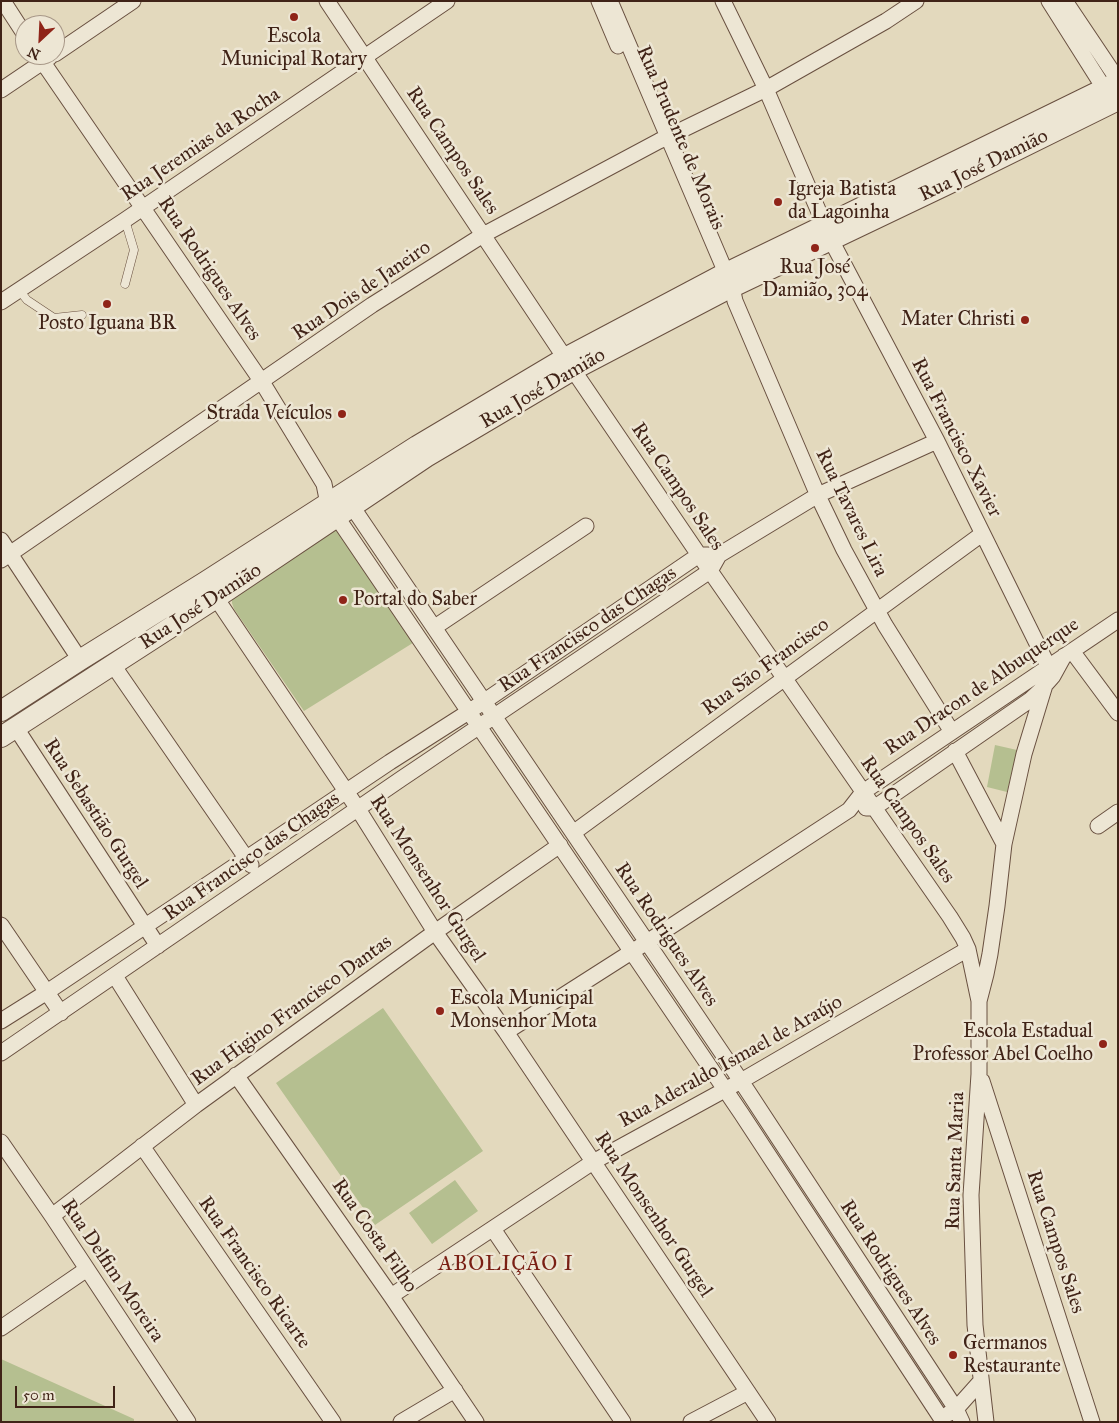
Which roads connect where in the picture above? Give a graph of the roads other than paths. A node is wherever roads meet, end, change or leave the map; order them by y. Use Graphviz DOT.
graph roads {
  1 [pos="3,1"];
  2 [pos="134,1"];
  3 [pos="327,1"];
  4 [pos="446,1"];
  5 [pos="598,1"];
  6 [pos="610,1"];
  7 [pos="723,1"];
  8 [pos="916,1"];
  9 [pos="1049,1"];
  10 [pos="1065,1"];
  11 [pos="15,20"];
  12 [pos="65,45"];
  13 [pos="365,58"];
  14 [pos="35,65"];
  15 [pos="53,65"];
  16 [pos="766,89"];
  17 [pos="1,90"];
  18 [pos="1115,93"];
  19 [pos="663,139"];
  20 [pos="142,207"];
  21 [pos="125,220"];
  22 [pos="827,233"];
  23 [pos="483,235"];
  24 [pos="126,284"];
  25 [pos="727,286"];
  26 [pos="19,290"];
  27 [pos="1,302"];
  28 [pos="82,315"];
  29 [pos="569,364"];
  30 [pos="262,382"];
  31 [pos="937,441"];
  32 [pos="818,495"];
  33 [pos="340,505"];
  34 [pos="586,526"];
  35 [pos="982,534"];
  36 [pos="1,540"];
  37 [pos="699,555"];
  38 [pos="719,555"];
  39 [pos="6,557"];
  40 [pos="710,571"];
  41 [pos="210,590"];
  42 [pos="877,610"];
  43 [pos="1118,620"];
  44 [pos="435,627"];
  45 [pos="1068,654"];
  46 [pos="80,660"];
  47 [pos="113,665"];
  48 [pos="1049,676"];
  49 [pos="784,678"];
  50 [pos="484,701"];
  51 [pos="1,711"];
  52 [pos="470,711"];
  53 [pos="1118,713"];
  54 [pos="495,717"];
  55 [pos="480,727"];
  56 [pos="952,732"];
  57 [pos="8,733"];
  58 [pos="955,751"];
  59 [pos="346,792"];
  60 [pos="863,792"];
  61 [pos="874,808"];
  62 [pos="358,809"];
  63 [pos="849,810"];
  64 [pos="1118,812"];
  65 [pos="1098,826"];
  66 [pos="573,833"];
  67 [pos="1004,844"];
  68 [pos="560,845"];
  69 [pos="247,858"];
  70 [pos="258,877"];
  71 [pos="1,926"];
  72 [pos="144,926"];
  73 [pos="435,932"];
  74 [pos="647,942"];
  75 [pos="158,946"];
  76 [pos="968,949"];
  77 [pos="632,952"];
  78 [pos="115,976"];
  79 [pos="46,992"];
  80 [pos="979,1001"];
  81 [pos="61,1013"];
  82 [pos="1,1021"];
  83 [pos="506,1032"];
  84 [pos="1,1053"];
  85 [pos="979,1074"];
  86 [pos="236,1075"];
  87 [pos="741,1081"];
  88 [pos="725,1090"];
  89 [pos="196,1105"];
  90 [pos="1,1142"];
  91 [pos="142,1146"];
  92 [pos="593,1162"];
  93 [pos="52,1216"];
  94 [pos="493,1229"];
  95 [pos="87,1269"];
  96 [pos="391,1296"];
  97 [pos="1,1328"];
  98 [pos="981,1381"];
  99 [pos="455,1390"];
  100 [pos="748,1392"];
  101 [pos="959,1415"];
  102 [pos="938,1420"];
  103 [pos="188,1422"];
  104 [pos="333,1422"];
  105 [pos="401,1422"];
  106 [pos="476,1422"];
  107 [pos="622,1422"];
  108 [pos="691,1422"];
  109 [pos="768,1422"];
  110 [pos="986,1422"];
  111 [pos="1092,1422"];
  1 -- 11 [label="street"];
  2 -- 12 [label="street"];
  3 -- 13 [label="street, Rua Campos Sales"];
  4 -- 13 [label="street, Rua Jeremias da Rocha"];
  5 -- 19 [label="street, Rua Prudente de Morais"];
  6 -- 19 [label="street, Rua Prudente de Morais"];
  7 -- 16 [label="street, Rua Francisco Xavier"];
  8 -- 16 [label="street, Rua Dois de Janeiro"];
  9 -- 18 [label="street"];
  10 -- 18 [label="street"];
  13 -- 20 [label="street, Rua Jeremias da Rocha"];
  13 -- 23 [label="street, Rua Campos Sales"];
  14 -- 17 [label="street"];
  15 -- 20 [label="street, Rua Rodrigues Alves"];
  16 -- 19 [label="street, Rua Dois de Janeiro"];
  16 -- 22 [label="street, Rua Francisco Xavier"];
  18 -- 22 [label="street, Rua José Damião"];
  19 -- 23 [label="street, Rua Dois de Janeiro"];
  19 -- 25 [label="street, Rua Prudente de Morais"];
  20 -- 21 [label="street, Rua Jeremias da Rocha"];
  20 -- 30 [label="street, Rua Rodrigues Alves"];
  21 -- 24 [label="lane"];
  21 -- 26 [label="street, Rua Jeremias da Rocha"];
  22 -- 25 [label="street, Rua José Damião"];
  22 -- 31 [label="street, Rua Francisco Xavier"];
  23 -- 29 [label="street, Rua Campos Sales"];
  23 -- 30 [label="street, Rua Dois de Janeiro"];
  25 -- 29 [label="street, Rua José Damião"];
  25 -- 32 [label="street, Rua Tavares Lira"];
  26 -- 27 [label="street, Rua Jeremias da Rocha"];
  26 -- 28 [label="lane"];
  29 -- 33 [label="street, Rua José Damião"];
  29 -- 37 [label="street, Rua Campos Sales"];
  30 -- 33 [label="street, Rua Rodrigues Alves"];
  30 -- 39 [label="street, Rua Dois de Janeiro"];
  31 -- 32 [label="street, Rua Francisco das Chagas"];
  31 -- 35 [label="street, Rua Francisco Xavier"];
  32 -- 38 [label="street, Rua Francisco das Chagas"];
  32 -- 42 [label="street, Rua Tavares Lira"];
  33 -- 41 [label="street, Rua José Damião"];
  33 -- 44 [label="street, Rua Rodrigues Alves"];
  33 -- 52 [label="street, Rua Rodrigues Alves"];
  34 -- 44 [label="street"];
  35 -- 42 [label="street, Rua São Francisco"];
  35 -- 48 [label="street, Rua Francisco Xavier"];
  36 -- 39 [label="street"];
  37 -- 38 [label="street, Rua Francisco das Chagas"];
  37 -- 40 [label="street, Rua Campos Sales"];
  37 -- 50 [label="street, Rua Francisco das Chagas"];
  38 -- 40 [label="street, Rua Francisco das Chagas"];
  39 -- 46 [label="street"];
  40 -- 49 [label="street, Rua Campos Sales"];
  40 -- 54 [label="street, Rua Francisco das Chagas"];
  41 -- 46 [label="street, Rua José Damião"];
  41 -- 47 [label="street, Rua José Damião"];
  41 -- 59 [label="street, Rua Monsenhor Gurgel"];
  42 -- 49 [label="street, Rua São Francisco"];
  42 -- 56 [label="street, Rua Tavares Lira"];
  43 -- 45 [label="street, Rua Dracon de Albuquerque"];
  44 -- 50 [label="street, Rua Rodrigues Alves"];
  45 -- 48 [label="street, Rua Santa Maria"];
  45 -- 53 [label="street"];
  46 -- 51 [label="street, Rua José Damião"];
  47 -- 57 [label="street, Rua José Damião"];
  47 -- 69 [label="street"];
  48 -- 56 [label="street, Rua Dracon de Albuquerque"];
  48 -- 58 [label="street, Rua Dracon de Albuquerque"];
  48 -- 67 [label="street, Rua Santa Maria"];
  49 -- 60 [label="street, Rua Campos Sales"];
  49 -- 66 [label="street, Rua São Francisco"];
  50 -- 52 [label="street, Rua Francisco das Chagas"];
  50 -- 54 [label="street, Rua Rodrigues Alves"];
  52 -- 55 [label="street, Rua Rodrigues Alves"];
  52 -- 59 [label="street, Rua Francisco das Chagas"];
  54 -- 55 [label="street, Rua Francisco das Chagas"];
  54 -- 66 [label="street, Rua Rodrigues Alves"];
  55 -- 62 [label="street, Rua Francisco das Chagas"];
  55 -- 68 [label="street, Rua Rodrigues Alves"];
  56 -- 60 [label="street, Rua Dracon de Albuquerque"];
  57 -- 72 [label="street, Rua Sebastião Gurgel"];
  58 -- 61 [label="street, Rua Dracon de Albuquerque"];
  58 -- 67 [label="street"];
  59 -- 62 [label="street, Rua Monsenhor Gurgel"];
  59 -- 69 [label="street, Rua Francisco das Chagas"];
  60 -- 61 [label="street, Rua Campos Sales"];
  60 -- 63 [label="street, Rua Dracon de Albuquerque"];
  61 -- 63 [label="street, Rua Dracon de Albuquerque"];
  61 -- 76 [label="street, Rua Campos Sales"];
  62 -- 70 [label="street, Rua Francisco das Chagas"];
  62 -- 73 [label="street, Rua Monsenhor Gurgel"];
  63 -- 74 [label="street, Rua Dracon de Albuquerque"];
  64 -- 65 [label="street"];
  66 -- 74 [label="street, Rua Rodrigues Alves"];
  67 -- 80 [label="street, Rua Santa Maria"];
  68 -- 73 [label="street, Rua Higino Francisco Dantas"];
  68 -- 77 [label="street, Rua Rodrigues Alves"];
  69 -- 70 [label="street"];
  69 -- 72 [label="street, Rua Francisco das Chagas"];
  70 -- 75 [label="street, Rua Francisco das Chagas"];
  71 -- 79 [label="street"];
  72 -- 75 [label="street, Rua Sebastião Gurgel"];
  72 -- 79 [label="street, Rua Francisco das Chagas"];
  73 -- 83 [label="street, Rua Monsenhor Gurgel"];
  73 -- 86 [label="street, Rua Higino Francisco Dantas"];
  74 -- 77 [label="street, Rua Dracon de Albuquerque"];
  74 -- 87 [label="street, Rua Rodrigues Alves"];
  75 -- 78 [label="street, Rua Francisco das Chagas"];
  76 -- 80 [label="street, Rua Campos Sales"];
  76 -- 87 [label="street, Rua Aderaldo Ismael de Araújo"];
  77 -- 83 [label="street, Rua Dracon de Albuquerque"];
  77 -- 88 [label="street, Rua Rodrigues Alves"];
  78 -- 81 [label="street, Rua Francisco das Chagas"];
  78 -- 89 [label="street"];
  79 -- 81 [label="street"];
  79 -- 82 [label="street, Rua Francisco das Chagas"];
  80 -- 85 [label="street, Rua Santa Maria"];
  81 -- 84 [label="street, Rua Francisco das Chagas"];
  83 -- 92 [label="street, Rua Monsenhor Gurgel"];
  85 -- 98 [label="street, Rua Santa Maria"];
  85 -- 111 [label="street, Rua Campos Sales"];
  86 -- 89 [label="street, Rua Higino Francisco Dantas"];
  86 -- 96 [label="street, Rua Costa Filho"];
  87 -- 88 [label="street, Rua Aderaldo Ismael de Araújo"];
  87 -- 101 [label="street, Rua Rodrigues Alves"];
  88 -- 92 [label="street, Rua Aderaldo Ismael de Araújo"];
  88 -- 102 [label="street, Rua Rodrigues Alves"];
  89 -- 91 [label="street, Rua Higino Francisco Dantas"];
  90 -- 93 [label="street, Rua Delfim Moreira"];
  91 -- 93 [label="street, Rua Higino Francisco Dantas"];
  91 -- 104 [label="street, Rua Francisco Ricarte"];
  92 -- 94 [label="street, Rua Aderaldo Ismael de Araújo"];
  92 -- 100 [label="street, Rua Monsenhor Gurgel"];
  93 -- 95 [label="street, Rua Delfim Moreira"];
  94 -- 96 [label="street, Rua Aderaldo Ismael de Araújo"];
  94 -- 107 [label="street"];
  95 -- 97 [label="street"];
  95 -- 103 [label="street, Rua Delfim Moreira"];
  96 -- 99 [label="street, Rua Costa Filho"];
  98 -- 101 [label="street"];
  98 -- 110 [label="street, Rua Santa Maria"];
  99 -- 105 [label="street"];
  99 -- 106 [label="street, Rua Costa Filho"];
  100 -- 108 [label="street"];
  100 -- 109 [label="street, Rua Monsenhor Gurgel"];
  101 -- 102 [label="street"];
}
